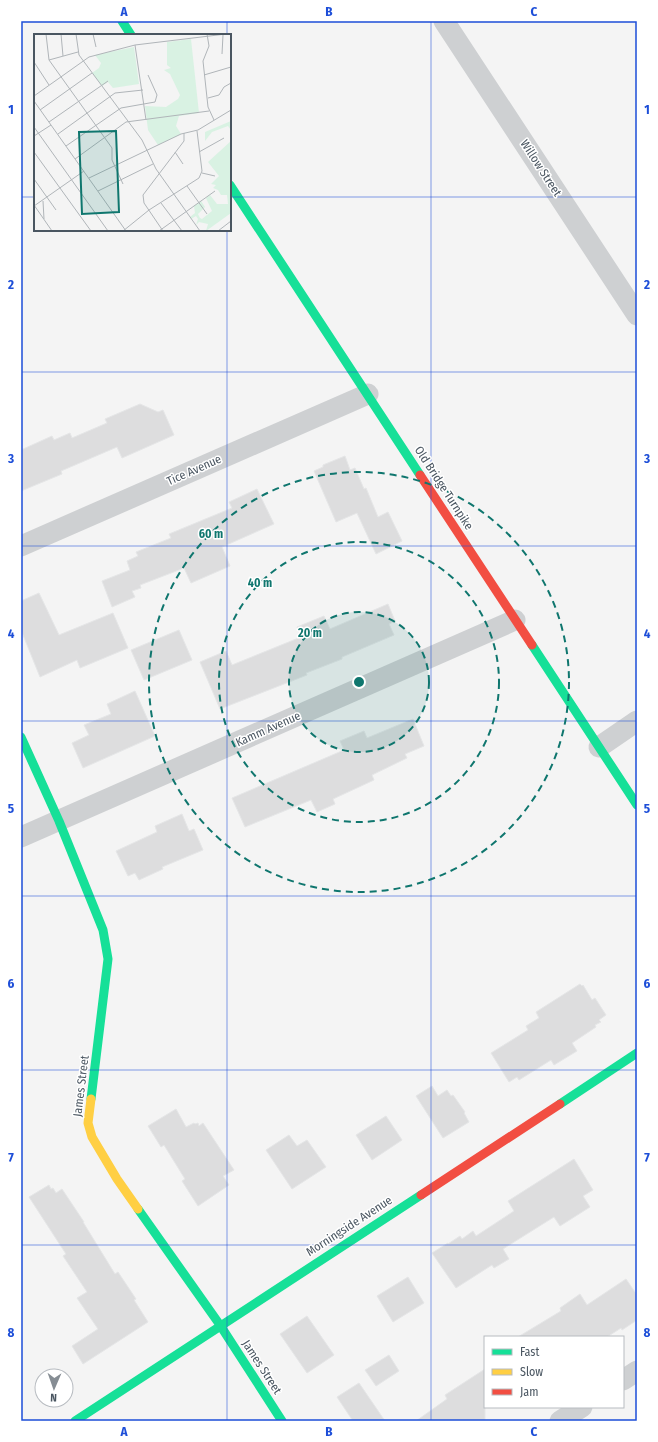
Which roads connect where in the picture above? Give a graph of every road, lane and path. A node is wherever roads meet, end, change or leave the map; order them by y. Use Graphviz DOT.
graph roads {
  1 [pos="122,21"];
  2 [pos="444,21"];
  3 [pos="130,34"];
  4 [pos="231,187"];
  5 [pos="637,315"];
  6 [pos="368,394"];
  7 [pos="21,546"];
  8 [pos="515,620"];
  9 [pos="637,721"];
  10 [pos="21,737"];
  11 [pos="599,747"];
  12 [pos="637,805"];
  13 [pos="59,821"];
  14 [pos="21,837"];
  15 [pos="637,1053"];
  16 [pos="220,1325"];
  17 [pos="637,1371"];
  18 [pos="624,1379"];
  19 [pos="580,1408"];
  20 [pos="75,1421"];
  21 [pos="282,1421"];
  22 [pos="560,1421"];
  1 -- 3 [label="street"];
  2 -- 5 [label="street, Willow Street"];
  4 -- 6 [label="street, Old Bridge Turnpike"];
  6 -- 7 [label="street, Tice Avenue"];
  6 -- 8 [label="street, Old Bridge Turnpike"];
  8 -- 11 [label="street, Old Bridge Turnpike"];
  8 -- 13 [label="street, Kamm Avenue"];
  9 -- 11 [label="street"];
  10 -- 13 [label="street, James Street"];
  11 -- 12 [label="street, Old Bridge Turnpike"];
  13 -- 14 [label="street, Kamm Avenue"];
  13 -- 16 [label="street, James Street"];
  15 -- 16 [label="street, Morningside Avenue"];
  16 -- 20 [label="street, Morningside Avenue"];
  16 -- 21 [label="street, James Street"];
  17 -- 18 [label="street"];
  19 -- 22 [label="street"];
}
